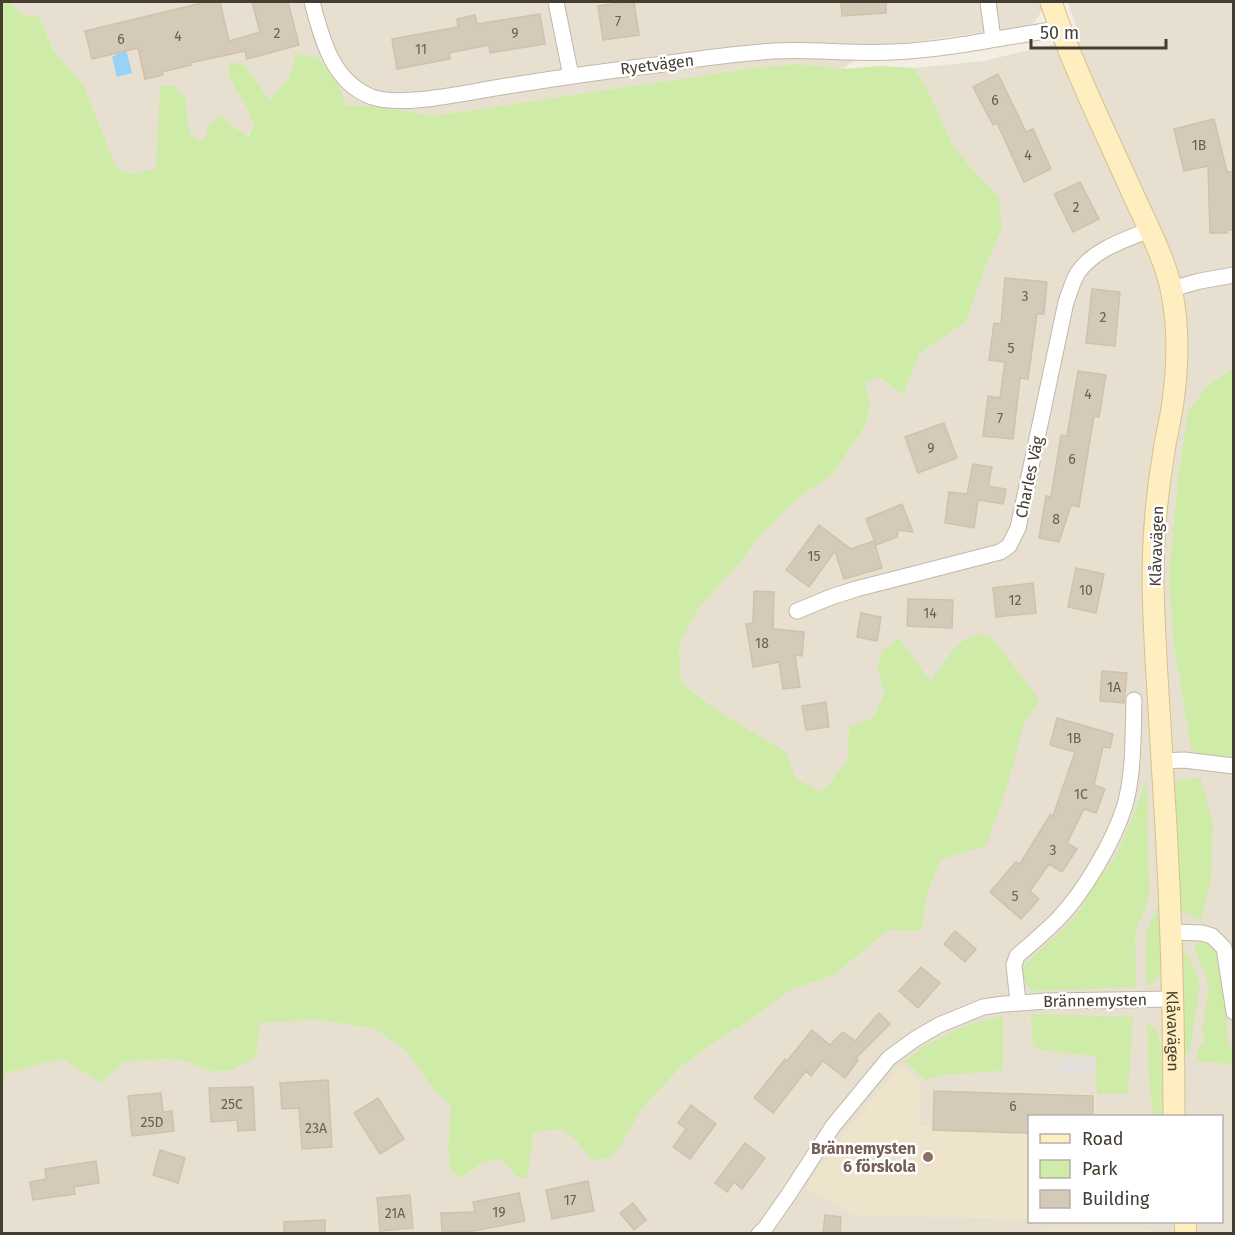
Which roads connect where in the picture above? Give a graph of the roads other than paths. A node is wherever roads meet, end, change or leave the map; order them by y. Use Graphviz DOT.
graph roads {
  1 [pos="312,2"];
  2 [pos="556,2"];
  3 [pos="988,2"];
  4 [pos="1051,2"];
  5 [pos="1060,27"];
  6 [pos="993,39"];
  7 [pos="571,76"];
  8 [pos="1149,230"];
  9 [pos="1233,275"];
  10 [pos="1171,289"];
  11 [pos="797,611"];
  12 [pos="1134,700"];
  13 [pos="1162,761"];
  14 [pos="1233,766"];
  15 [pos="1171,932"];
  16 [pos="1173,999"];
  17 [pos="1018,1002"];
  18 [pos="1233,1012"];
  19 [pos="1174,1115"];
  20 [pos="759,1233"];
  1 -- 7 [label="street, Ryetvägen"];
  2 -- 7 [label="street"];
  3 -- 6 [label="street"];
  4 -- 5 [label="street, Klåvavägen"];
  5 -- 6 [label="street, Ryetvägen"];
  5 -- 8 [label="street, Klåvavägen"];
  6 -- 7 [label="street, Ryetvägen"];
  8 -- 10 [label="street, Klåvavägen"];
  8 -- 11 [label="street, Charles Väg"];
  9 -- 10 [label="street"];
  10 -- 13 [label="street, Klåvavägen"];
  12 -- 17 [label="street"];
  13 -- 14 [label="street"];
  13 -- 15 [label="street, Klåvavägen"];
  15 -- 16 [label="street, Klåvavägen"];
  15 -- 18 [label="street"];
  16 -- 17 [label="street, Brännemysten"];
  16 -- 19 [label="street, Klåvavägen"];
  17 -- 20 [label="street, Brännemysten"];
}
